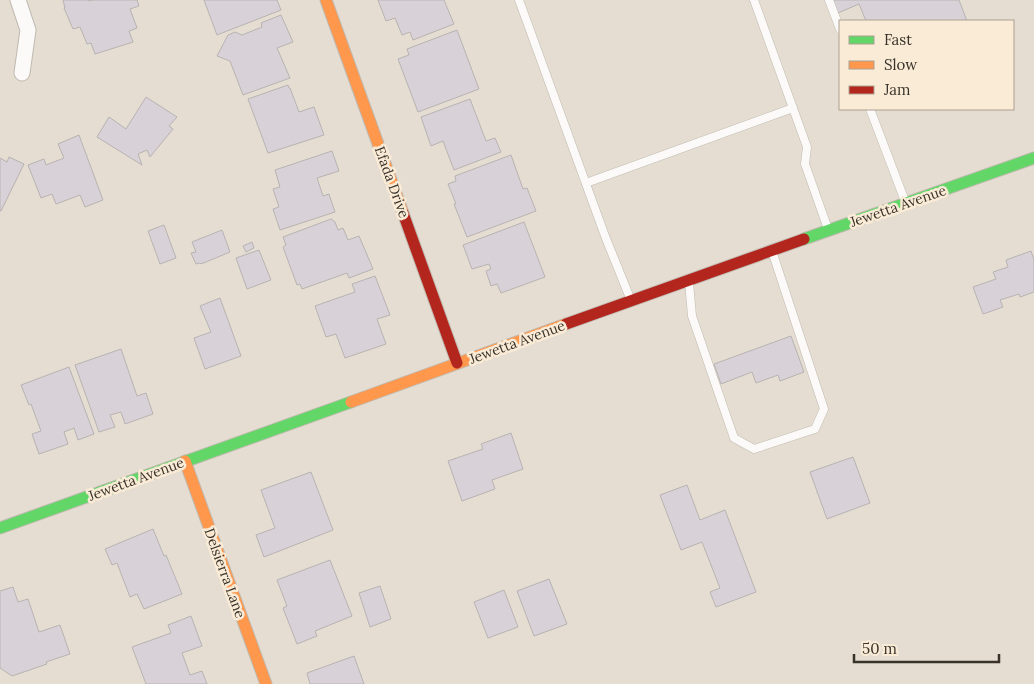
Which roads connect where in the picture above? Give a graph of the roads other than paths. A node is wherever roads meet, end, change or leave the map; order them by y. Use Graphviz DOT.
graph roads {
  1 [pos="18,0"];
  2 [pos="326,0"];
  3 [pos="519,0"];
  4 [pos="754,0"];
  5 [pos="829,0"];
  6 [pos="839,26"];
  7 [pos="22,74"];
  8 [pos="793,108"];
  9 [pos="870,110"];
  10 [pos="1034,158"];
  11 [pos="586,183"];
  12 [pos="906,203"];
  13 [pos="829,230"];
  14 [pos="771,251"];
  15 [pos="688,280"];
  16 [pos="632,300"];
  17 [pos="457,363"];
  18 [pos="185,461"];
  19 [pos="0,528"];
  20 [pos="266,684"];
  1 -- 7 [label="street"];
  2 -- 17 [label="street, Efada Drive"];
  3 -- 11 [label="lane"];
  4 -- 8 [label="lane"];
  5 -- 6 [label="lane"];
  8 -- 11 [label="lane"];
  8 -- 13 [label="lane"];
  9 -- 12 [label="lane"];
  10 -- 12 [label="street, Jewetta Avenue"];
  11 -- 16 [label="lane"];
  12 -- 13 [label="street, Jewetta Avenue"];
  13 -- 14 [label="street, Jewetta Avenue"];
  14 -- 15 [label="street, Jewetta Avenue"];
  14 -- 15 [label="lane"];
  15 -- 16 [label="street, Jewetta Avenue"];
  16 -- 17 [label="street, Jewetta Avenue"];
  17 -- 18 [label="street, Jewetta Avenue"];
  18 -- 19 [label="street, Jewetta Avenue"];
  18 -- 20 [label="street, Delsierra Lane"];
}
